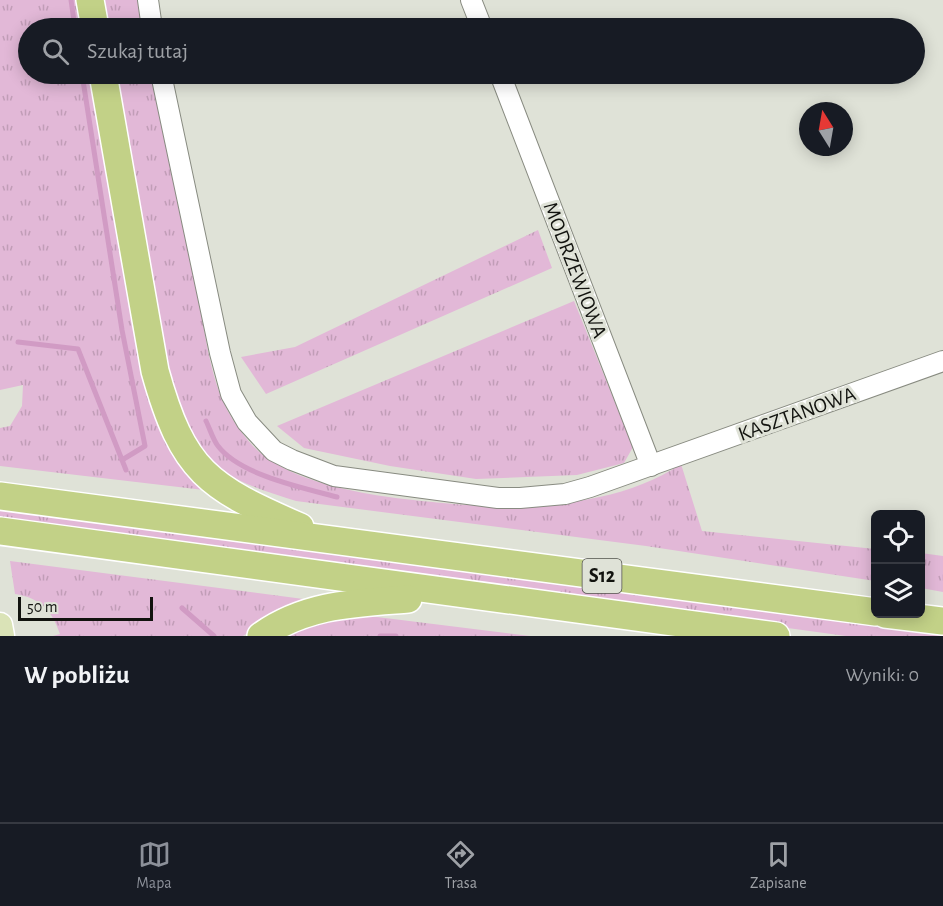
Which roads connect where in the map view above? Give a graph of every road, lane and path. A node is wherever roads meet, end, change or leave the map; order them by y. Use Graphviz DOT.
graph roads {
  1 [pos="90,0"];
  2 [pos="148,0"];
  3 [pos="471,0"];
  4 [pos="93,18"];
  5 [pos="151,18"];
  6 [pos="479,18"];
  7 [pos="105,84"];
  8 [pos="163,84"];
  9 [pos="504,84"];
  10 [pos="943,361"];
  11 [pos="651,466"];
  12 [pos="0,496"];
  13 [pos="0,531"];
  14 [pos="329,539"];
  15 [pos="460,594"];
  16 [pos="871,611"];
  17 [pos="918,618"];
  18 [pos="943,621"];
  19 [pos="0,625"];
  20 [pos="1,629"];
  21 [pos="2,636"];
  22 [pos="261,636"];
  23 [pos="776,636"];
  1 -- 4 [label="highway"];
  2 -- 5 [label="street"];
  3 -- 6 [label="street"];
  7 -- 14 [label="highway"];
  8 -- 11 [label="street, KASZTANOWA"];
  9 -- 11 [label="street, MODRZEWIOWA"];
  10 -- 11 [label="street, KASZTANOWA"];
  12 -- 14 [label="highway, S12"];
  13 -- 15 [label="highway, S12"];
  14 -- 16 [label="highway, S12"];
  15 -- 22 [label="highway"];
  15 -- 23 [label="highway, S12"];
  17 -- 18 [label="highway"];
  19 -- 20 [label="main road"];
  20 -- 21 [label="main road"];
}
